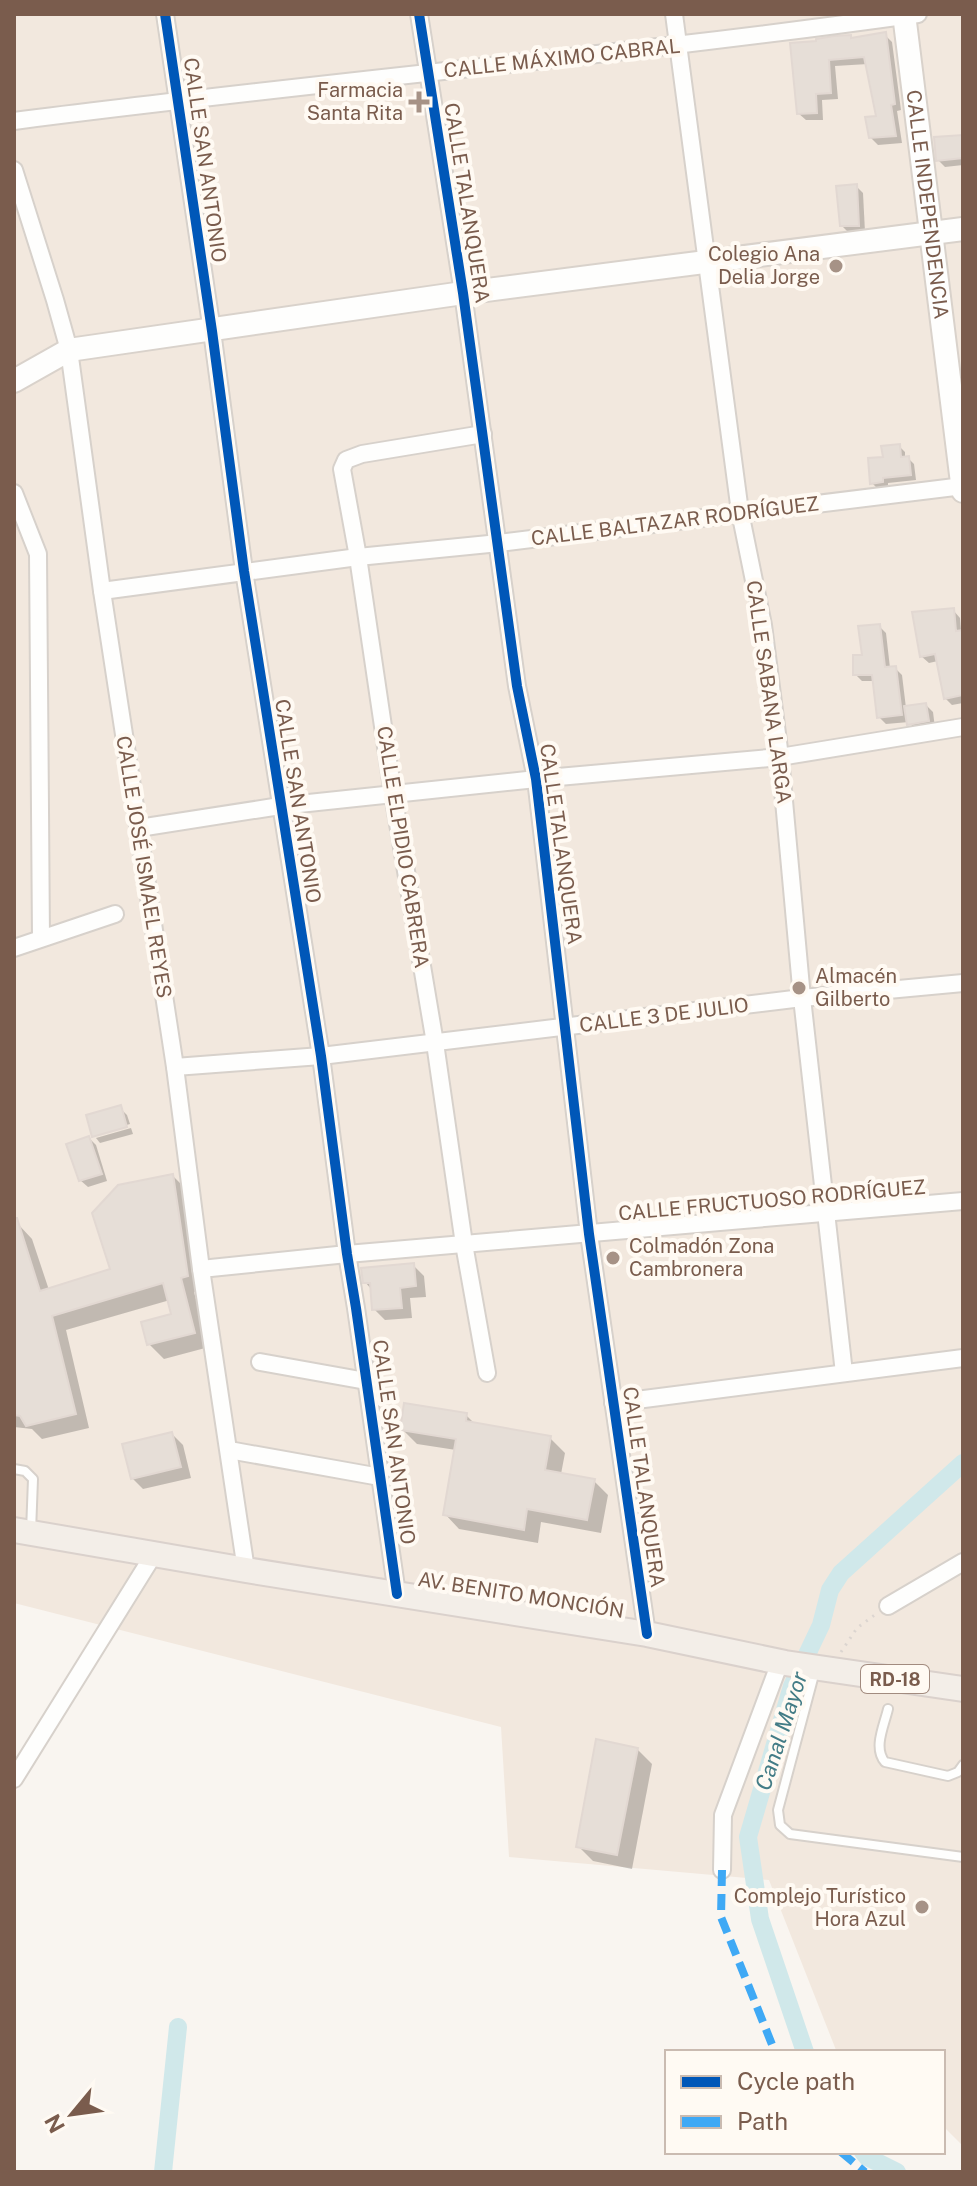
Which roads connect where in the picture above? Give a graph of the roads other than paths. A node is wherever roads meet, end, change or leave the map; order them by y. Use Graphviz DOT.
graph roads {
  1 [pos="165,14"];
  2 [pos="419,14"];
  3 [pos="674,14"];
  4 [pos="909,15"];
  5 [pos="678,45"];
  6 [pos="428,73"];
  7 [pos="177,100"];
  8 [pos="14,121"];
  9 [pos="14,170"];
  10 [pos="963,229"];
  11 [pos="931,234"];
  12 [pos="706,262"];
  13 [pos="463,293"];
  14 [pos="212,331"];
  15 [pos="69,350"];
  16 [pos="14,381"];
  17 [pos="483,434"];
  18 [pos="963,488"];
  19 [pos="14,493"];
  20 [pos="740,512"];
  21 [pos="499,543"];
  22 [pos="358,557"];
  23 [pos="244,571"];
  24 [pos="102,591"];
  25 [pos="963,727"];
  26 [pos="780,757"];
  27 [pos="536,779"];
  28 [pos="393,794"];
  29 [pos="280,806"];
  30 [pos="139,828"];
  31 [pos="115,914"];
  32 [pos="41,938"];
  33 [pos="14,948"];
  34 [pos="963,983"];
  35 [pos="802,998"];
  36 [pos="566,1027"];
  37 [pos="435,1043"];
  38 [pos="321,1056"];
  39 [pos="175,1067"];
  40 [pos="963,1201"];
  41 [pos="826,1214"];
  42 [pos="589,1234"];
  43 [pos="464,1244"];
  44 [pos="347,1254"];
  45 [pos="201,1269"];
  46 [pos="963,1358"];
  47 [pos="260,1362"];
  48 [pos="487,1373"];
  49 [pos="844,1373"];
  50 [pos="366,1381"];
  51 [pos="613,1403"];
  52 [pos="229,1450"];
  53 [pos="14,1469"];
  54 [pos="380,1477"];
  55 [pos="23,1531"];
  56 [pos="154,1554"];
  57 [pos="963,1562"];
  58 [pos="246,1570"];
  59 [pos="397,1594"];
  60 [pos="888,1606"];
  61 [pos="647,1634"];
  62 [pos="782,1662"];
  63 [pos="826,1668"];
  64 [pos="963,1689"];
  65 [pos="888,1709"];
  66 [pos="963,1765"];
  67 [pos="14,1779"];
  68 [pos="963,1857"];
  69 [pos="722,1870"];
  1 -- 7 [label="street, CALLE SAN ANTONIO"];
  2 -- 6 [label="street, CALLE TALANQUERA"];
  3 -- 5 [label="street, CALLE SABANA LARGA"];
  4 -- 5 [label="street, CALLE MÁXIMO CABRAL"];
  4 -- 11 [label="street, CALLE INDEPENDENCIA"];
  5 -- 6 [label="street, CALLE MÁXIMO CABRAL"];
  5 -- 12 [label="street, CALLE SABANA LARGA"];
  6 -- 7 [label="street, CALLE MÁXIMO CABRAL"];
  6 -- 13 [label="street, CALLE TALANQUERA"];
  7 -- 8 [label="street, CALLE MÁXIMO CABRAL"];
  7 -- 14 [label="street, CALLE SAN ANTONIO"];
  9 -- 15 [label="street, CALLE JOSÉ ISMAEL REYES"];
  10 -- 11 [label="street"];
  11 -- 12 [label="street"];
  11 -- 18 [label="street, CALLE INDEPENDENCIA"];
  12 -- 13 [label="street"];
  12 -- 20 [label="street, CALLE SABANA LARGA"];
  13 -- 14 [label="street"];
  13 -- 17 [label="street, CALLE TALANQUERA"];
  14 -- 15 [label="street"];
  14 -- 23 [label="street, CALLE SAN ANTONIO"];
  15 -- 16 [label="street"];
  15 -- 24 [label="street, CALLE JOSÉ ISMAEL REYES"];
  17 -- 21 [label="street, CALLE TALANQUERA"];
  17 -- 22 [label="street, CALLE ELPIDIO CABRERA"];
  18 -- 20 [label="street, CALLE BALTAZAR RODRÍGUEZ"];
  19 -- 32 [label="street"];
  20 -- 21 [label="street, CALLE BALTAZAR RODRÍGUEZ"];
  20 -- 26 [label="street, CALLE SABANA LARGA"];
  21 -- 22 [label="street, CALLE BALTAZAR RODRÍGUEZ"];
  21 -- 27 [label="street, CALLE TALANQUERA"];
  22 -- 23 [label="street, CALLE BALTAZAR RODRÍGUEZ"];
  22 -- 28 [label="street, CALLE ELPIDIO CABRERA"];
  23 -- 24 [label="street, CALLE BALTAZAR RODRÍGUEZ"];
  23 -- 29 [label="street, CALLE SAN ANTONIO"];
  24 -- 30 [label="street, CALLE JOSÉ ISMAEL REYES"];
  25 -- 26 [label="street"];
  26 -- 27 [label="street"];
  26 -- 35 [label="street, CALLE SABANA LARGA"];
  27 -- 28 [label="street"];
  27 -- 36 [label="street, CALLE TALANQUERA"];
  28 -- 29 [label="street"];
  28 -- 37 [label="street, CALLE ELPIDIO CABRERA"];
  29 -- 30 [label="street"];
  29 -- 38 [label="street, CALLE SAN ANTONIO"];
  30 -- 39 [label="street, CALLE JOSÉ ISMAEL REYES"];
  31 -- 32 [label="street"];
  32 -- 33 [label="street"];
  34 -- 35 [label="street, CALLE 3 DE JULIO"];
  35 -- 36 [label="street, CALLE 3 DE JULIO"];
  35 -- 41 [label="street, CALLE SABANA LARGA"];
  36 -- 37 [label="street, CALLE 3 DE JULIO"];
  36 -- 42 [label="street, CALLE TALANQUERA"];
  37 -- 38 [label="street, CALLE 3 DE JULIO"];
  37 -- 43 [label="street, CALLE ELPIDIO CABRERA"];
  38 -- 39 [label="street, CALLE 3 DE JULIO"];
  38 -- 44 [label="street, CALLE SAN ANTONIO"];
  39 -- 45 [label="street, CALLE JOSÉ ISMAEL REYES"];
  40 -- 41 [label="street, CALLE FRUCTUOSO RODRÍGUEZ"];
  41 -- 42 [label="street, CALLE FRUCTUOSO RODRÍGUEZ"];
  41 -- 49 [label="street, CALLE SABANA LARGA"];
  42 -- 43 [label="street, CALLE FRUCTUOSO RODRÍGUEZ"];
  42 -- 51 [label="street, CALLE TALANQUERA"];
  43 -- 44 [label="street, CALLE FRUCTUOSO RODRÍGUEZ"];
  43 -- 48 [label="street, CALLE ELPIDIO CABRERA"];
  44 -- 45 [label="street, CALLE FRUCTUOSO RODRÍGUEZ"];
  44 -- 50 [label="street, CALLE SAN ANTONIO"];
  45 -- 52 [label="street, CALLE JOSÉ ISMAEL REYES"];
  46 -- 49 [label="street"];
  47 -- 50 [label="street"];
  49 -- 51 [label="street"];
  50 -- 54 [label="street, CALLE SAN ANTONIO"];
  51 -- 61 [label="street, CALLE TALANQUERA"];
  52 -- 54 [label="street"];
  52 -- 58 [label="street, CALLE JOSÉ ISMAEL REYES"];
  53 -- 55 [label="lane"];
  54 -- 59 [label="street, CALLE SAN ANTONIO"];
  55 -- 56 [label="main road, AV. BENITO MONCIÓN / RD-18"];
  56 -- 58 [label="main road, AV. BENITO MONCIÓN / RD-18"];
  56 -- 67 [label="street"];
  57 -- 60 [label="street"];
  58 -- 59 [label="main road, AV. BENITO MONCIÓN / RD-18"];
  59 -- 61 [label="main road, AV. BENITO MONCIÓN / RD-18"];
  61 -- 62 [label="main road, AV. BENITO MONCIÓN / RD-18"];
  62 -- 63 [label="main road, AV. BENITO MONCIÓN / RD-18"];
  62 -- 69 [label="street"];
  63 -- 64 [label="main road, AV. BENITO MONCIÓN / RD-18"];
  63 -- 68 [label="lane"];
  65 -- 66 [label="lane"];
}
